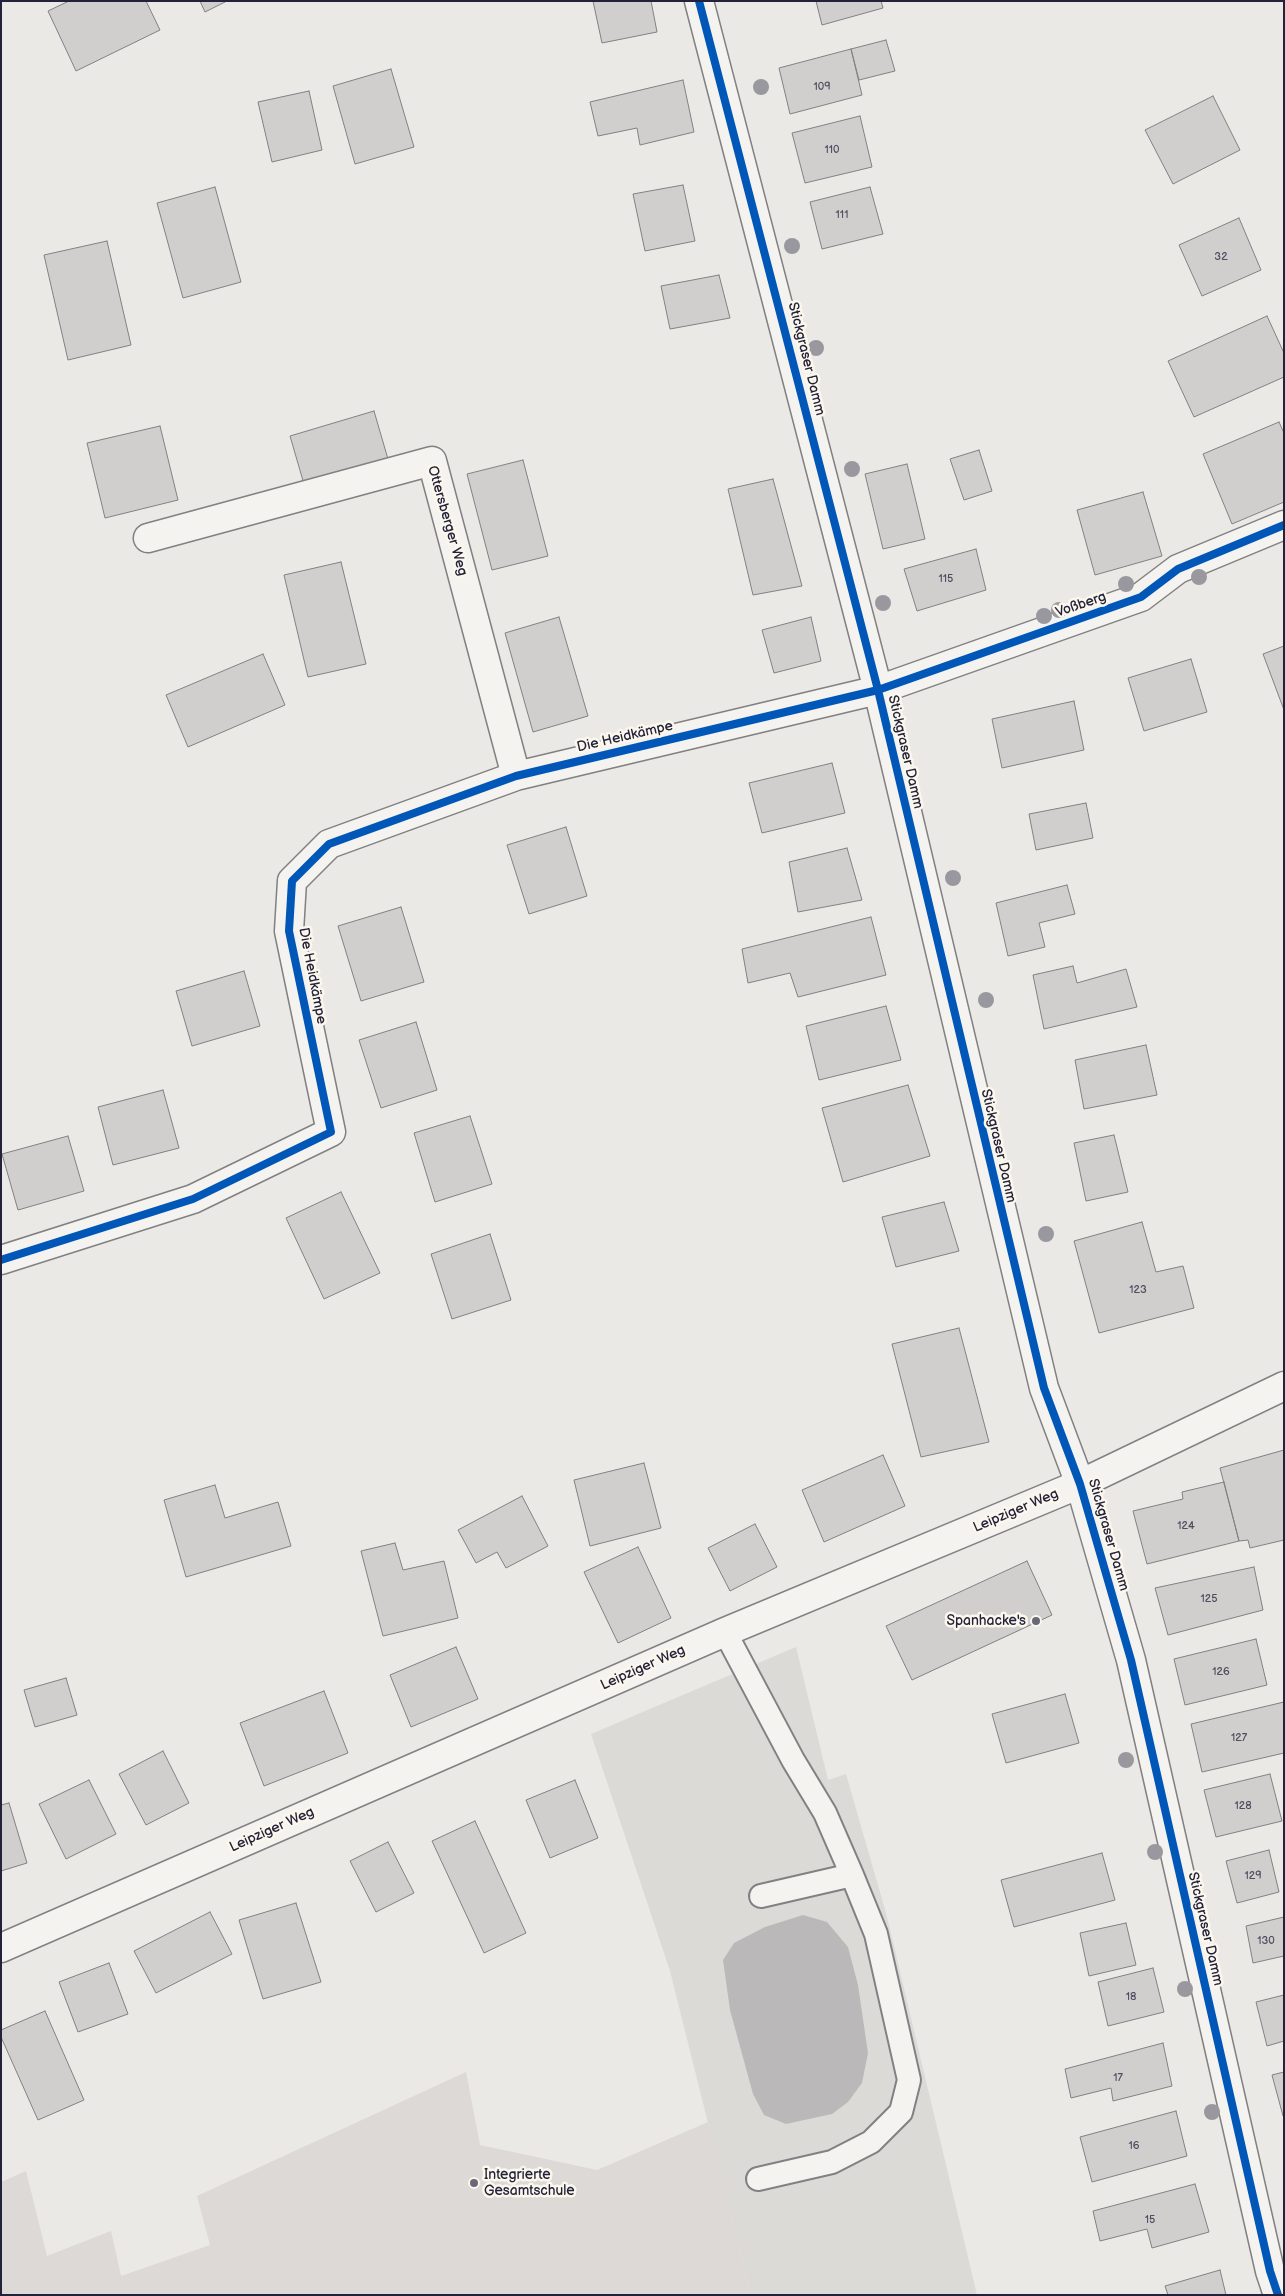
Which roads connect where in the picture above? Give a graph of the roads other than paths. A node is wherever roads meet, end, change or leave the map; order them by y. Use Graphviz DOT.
graph roads {
  1 [pos="699,1"];
  2 [pos="1284,524"];
  3 [pos="148,538"];
  4 [pos="878,690"];
  5 [pos="516,776"];
  6 [pos="1,1260"];
  7 [pos="1284,1386"];
  8 [pos="1080,1484"];
  9 [pos="725,1632"];
  10 [pos="852,1875"];
  11 [pos="761,1896"];
  12 [pos="1,1948"];
  13 [pos="758,2179"];
  14 [pos="1278,2295"];
  1 -- 4 [label="street, Stickgraser Damm"];
  2 -- 4 [label="street, Voßberg"];
  3 -- 5 [label="street, Ottersberger Weg"];
  4 -- 5 [label="street, Die Heidkämpe"];
  4 -- 8 [label="street, Stickgraser Damm"];
  5 -- 6 [label="street, Die Heidkämpe"];
  7 -- 8 [label="street, Leipziger Weg"];
  8 -- 9 [label="street, Leipziger Weg"];
  8 -- 14 [label="street, Stickgraser Damm"];
  9 -- 10 [label="lane"];
  9 -- 12 [label="street, Leipziger Weg"];
  10 -- 11 [label="lane"];
  10 -- 13 [label="lane"];
}
